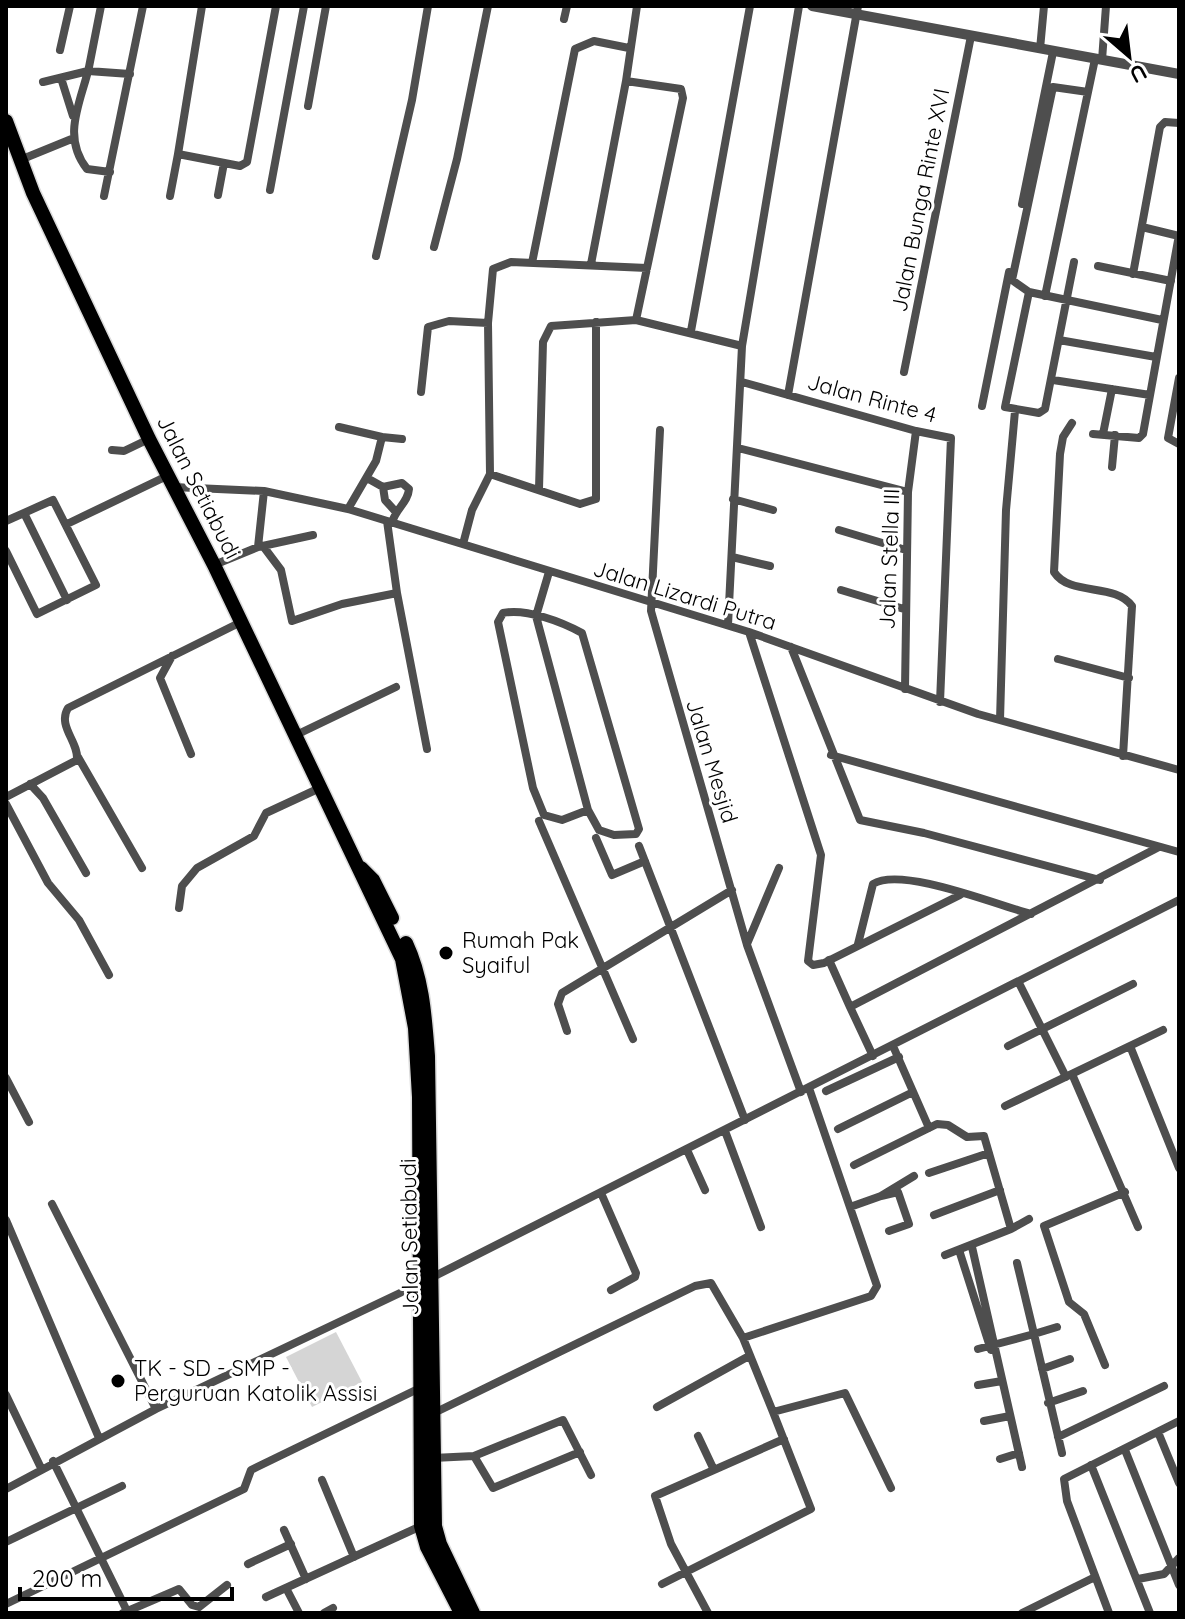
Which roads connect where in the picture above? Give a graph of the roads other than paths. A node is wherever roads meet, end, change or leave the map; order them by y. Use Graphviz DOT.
graph roads {
  1 [pos="70,6"];
  2 [pos="101,6"];
  3 [pos="143,6"];
  4 [pos="202,6"];
  5 [pos="276,6"];
  6 [pos="304,6"];
  7 [pos="326,6"];
  8 [pos="428,6"];
  9 [pos="488,6"];
  10 [pos="567,6"];
  11 [pos="637,6"];
  12 [pos="750,6"];
  13 [pos="799,6"];
  14 [pos="812,6"];
  15 [pos="1044,6"];
  16 [pos="1106,6"];
  17 [pos="858,10"];
  18 [pos="564,19"];
  19 [pos="971,36"];
  20 [pos="629,48"];
  21 [pos="1040,49"];
  22 [pos="60,50"];
  23 [pos="1053,52"];
  24 [pos="1098,60"];
  25 [pos="88,71"];
  26 [pos="130,74"];
  27 [pos="1179,74"];
  28 [pos="61,78"];
  29 [pos="626,81"];
  30 [pos="43,82"];
  31 [pos="1088,92"];
  32 [pos="308,106"];
  33 [pos="73,117"];
  34 [pos="1179,123"];
  35 [pos="6,125"];
  36 [pos="74,138"];
  37 [pos="178,154"];
  38 [pos="20,160"];
  39 [pos="224,163"];
  40 [pos="110,172"];
  41 [pos="270,190"];
  42 [pos="218,195"];
  43 [pos="104,196"];
  44 [pos="170,196"];
  45 [pos="1142,227"];
  46 [pos="1179,235"];
  47 [pos="434,247"];
  48 [pos="376,256"];
  49 [pos="1074,262"];
  50 [pos="532,263"];
  51 [pos="591,264"];
  52 [pos="1098,266"];
  53 [pos="647,268"];
  54 [pos="1133,274"];
  55 [pos="1171,281"];
  56 [pos="1029,292"];
  57 [pos="1045,296"];
  58 [pos="1067,301"];
  59 [pos="636,320"];
  60 [pos="1162,320"];
  61 [pos="596,322"];
  62 [pos="488,323"];
  63 [pos="691,331"];
  64 [pos="1059,340"];
  65 [pos="742,346"];
  66 [pos="1156,357"];
  67 [pos="904,372"];
  68 [pos="1179,378"];
  69 [pos="1053,380"];
  70 [pos="742,382"];
  71 [pos="1112,389"];
  72 [pos="421,392"];
  73 [pos="788,395"];
  74 [pos="1150,395"];
  75 [pos="982,406"];
  76 [pos="1015,411"];
  77 [pos="1072,423"];
  78 [pos="339,427"];
  79 [pos="660,430"];
  80 [pos="916,431"];
  81 [pos="1093,434"];
  82 [pos="1103,434"];
  83 [pos="1115,435"];
  84 [pos="382,437"];
  85 [pos="149,439"];
  86 [pos="402,439"];
  87 [pos="1179,444"];
  88 [pos="738,448"];
  89 [pos="112,450"];
  90 [pos="1112,467"];
  91 [pos="490,474"];
  92 [pos="367,478"];
  93 [pos="170,481"];
  94 [pos="383,487"];
  95 [pos="539,489"];
  96 [pos="264,491"];
  97 [pos="908,492"];
  98 [pos="733,499"];
  99 [pos="348,509"];
  100 [pos="773,510"];
  101 [pos="395,511"];
  102 [pos="24,513"];
  103 [pos="6,521"];
  104 [pos="390,522"];
  105 [pos="67,524"];
  106 [pos="839,530"];
  107 [pos="313,535"];
  108 [pos="463,544"];
  109 [pos="261,546"];
  110 [pos="906,550"];
  111 [pos="6,551"];
  112 [pos="732,557"];
  113 [pos="214,565"];
  114 [pos="770,566"];
  115 [pos="549,572"];
  116 [pos="841,590"];
  117 [pos="397,593"];
  118 [pos="67,600"];
  119 [pos="649,603"];
  120 [pos="904,609"];
  121 [pos="536,616"];
  122 [pos="241,622"];
  123 [pos="728,625"];
  124 [pos="749,632"];
  125 [pos="791,647"];
  126 [pos="175,652"];
  127 [pos="1058,659"];
  128 [pos="1129,678"];
  129 [pos="396,687"];
  130 [pos="905,689"];
  131 [pos="940,702"];
  132 [pos="1000,720"];
  133 [pos="296,735"];
  134 [pos="427,749"];
  135 [pos="191,754"];
  136 [pos="831,755"];
  137 [pos="1123,756"];
  138 [pos="78,757"];
  139 [pos="1179,770"];
  140 [pos="30,784"];
  141 [pos="322,787"];
  142 [pos="6,797"];
  143 [pos="6,804"];
  144 [pos="588,810"];
  145 [pos="539,821"];
  146 [pos="596,838"];
  147 [pos="639,846"];
  148 [pos="1159,847"];
  149 [pos="1179,852"];
  150 [pos="645,861"];
  151 [pos="142,868"];
  152 [pos="779,868"];
  153 [pos="86,873"];
  154 [pos="1100,880"];
  155 [pos="732,890"];
  156 [pos="960,895"];
  157 [pos="1179,900"];
  158 [pos="179,908"];
  159 [pos="1031,915"];
  160 [pos="673,929"];
  161 [pos="858,944"];
  162 [pos="747,945"];
  163 [pos="829,960"];
  164 [pos="604,969"];
  165 [pos="109,975"];
  166 [pos="1019,983"];
  167 [pos="1133,984"];
  168 [pos="850,1007"];
  169 [pos="1042,1029"];
  170 [pos="1163,1030"];
  171 [pos="567,1031"];
  172 [pos="633,1039"];
  173 [pos="893,1046"];
  174 [pos="1008,1046"];
  175 [pos="1130,1046"];
  176 [pos="873,1056"];
  177 [pos="899,1057"];
  178 [pos="1069,1076"];
  179 [pos="6,1078"];
  180 [pos="805,1090"];
  181 [pos="826,1091"];
  182 [pos="913,1092"];
  183 [pos="1005,1106"];
  184 [pos="745,1120"];
  185 [pos="29,1122"];
  186 [pos="708,1125"];
  187 [pos="929,1128"];
  188 [pos="838,1129"];
  189 [pos="725,1131"];
  190 [pos="713,1137"];
  191 [pos="687,1150"];
  192 [pos="989,1153"];
  193 [pos="1178,1164"];
  194 [pos="854,1165"];
  195 [pos="929,1173"];
  196 [pos="914,1176"];
  197 [pos="705,1190"];
  198 [pos="1000,1190"];
  199 [pos="1125,1192"];
  200 [pos="601,1193"];
  201 [pos="881,1196"];
  202 [pos="52,1204"];
  203 [pos="850,1207"];
  204 [pos="934,1215"];
  205 [pos="1029,1219"];
  206 [pos="6,1220"];
  207 [pos="761,1227"];
  208 [pos="1138,1227"];
  209 [pos="1011,1229"];
  210 [pos="889,1231"];
  211 [pos="972,1247"];
  212 [pos="959,1250"];
  213 [pos="945,1255"];
  214 [pos="1017,1263"];
  215 [pos="427,1280"];
  216 [pos="611,1290"];
  217 [pos="1057,1327"];
  218 [pos="1034,1334"];
  219 [pos="743,1338"];
  220 [pos="978,1349"];
  221 [pos="992,1349"];
  222 [pos="749,1356"];
  223 [pos="1070,1359"];
  224 [pos="1105,1365"];
  225 [pos="1042,1369"];
  226 [pos="1002,1381"];
  227 [pos="978,1385"];
  228 [pos="1164,1386"];
  229 [pos="422,1387"];
  230 [pos="1083,1391"];
  231 [pos="6,1395"];
  232 [pos="1048,1403"];
  233 [pos="657,1407"];
  234 [pos="156,1409"];
  235 [pos="773,1412"];
  236 [pos="434,1413"];
  237 [pos="1010,1416"];
  238 [pos="984,1421"];
  239 [pos="1179,1421"];
  240 [pos="1158,1432"];
  241 [pos="698,1436"];
  242 [pos="1058,1437"];
  243 [pos="99,1438"];
  244 [pos="784,1439"];
  245 [pos="1125,1450"];
  246 [pos="580,1452"];
  247 [pos="1019,1453"];
  248 [pos="1062,1453"];
  249 [pos="474,1456"];
  250 [pos="433,1458"];
  251 [pos="1000,1459"];
  252 [pos="53,1461"];
  253 [pos="1091,1465"];
  254 [pos="1022,1467"];
  255 [pos="41,1468"];
  256 [pos="714,1470"];
  257 [pos="591,1475"];
  258 [pos="322,1480"];
  259 [pos="1179,1483"];
  260 [pos="122,1486"];
  261 [pos="891,1488"];
  262 [pos="6,1489"];
  263 [pos="76,1508"];
  264 [pos="421,1526"];
  265 [pos="284,1530"];
  266 [pos="6,1542"];
  267 [pos="291,1544"];
  268 [pos="100,1556"];
  269 [pos="354,1557"];
  270 [pos="1179,1558"];
  271 [pos="248,1564"];
  272 [pos="1172,1568"];
  273 [pos="685,1572"];
  274 [pos="1095,1577"];
  275 [pos="306,1579"];
  276 [pos="1138,1579"];
  277 [pos="662,1584"];
  278 [pos="227,1585"];
  279 [pos="1179,1585"];
  280 [pos="286,1588"];
  281 [pos="266,1597"];
  282 [pos="6,1604"];
  283 [pos="333,1608"];
  284 [pos="125,1612"];
  285 [pos="299,1613"];
  286 [pos="324,1613"];
  287 [pos="461,1613"];
  288 [pos="473,1613"];
  289 [pos="708,1613"];
  290 [pos="1022,1613"];
  291 [pos="1109,1613"];
  292 [pos="1150,1613"];
  1 -- 22 [label="street"];
  2 -- 25 [label="street"];
  3 -- 26 [label="street"];
  4 -- 37 [label="street"];
  5 -- 39 [label="street"];
  6 -- 41 [label="street"];
  7 -- 32 [label="street"];
  8 -- 48 [label="street"];
  9 -- 47 [label="street"];
  10 -- 18 [label="street"];
  11 -- 20 [label="street"];
  12 -- 63 [label="street"];
  13 -- 65 [label="street"];
  14 -- 17 [label="street"];
  15 -- 21 [label="street"];
  16 -- 24 [label="street"];
  17 -- 19 [label="street"];
  17 -- 73 [label="street"];
  19 -- 21 [label="street"];
  19 -- 67 [label="street, Jalan Bunga Rinte XVI"];
  20 -- 29 [label="street"];
  20 -- 50 [label="street"];
  21 -- 23 [label="street"];
  23 -- 24 [label="street"];
  23 -- 75 [label="street"];
  24 -- 27 [label="street"];
  24 -- 31 [label="street"];
  25 -- 26 [label="street"];
  25 -- 28 [label="street"];
  25 -- 33 [label="street"];
  26 -- 40 [label="street"];
  28 -- 30 [label="street"];
  28 -- 33 [label="street"];
  29 -- 51 [label="street"];
  29 -- 53 [label="street"];
  31 -- 56 [label="street"];
  31 -- 57 [label="street"];
  33 -- 36 [label="street"];
  34 -- 45 [label="street"];
  35 -- 38 [label="main road, Jalan Setiabudi"];
  36 -- 38 [label="street"];
  36 -- 40 [label="street"];
  37 -- 39 [label="street"];
  37 -- 44 [label="street"];
  38 -- 85 [label="main road, Jalan Setiabudi"];
  39 -- 42 [label="street"];
  40 -- 43 [label="street"];
  45 -- 46 [label="street"];
  45 -- 54 [label="street"];
  46 -- 55 [label="street"];
  49 -- 58 [label="street"];
  50 -- 51 [label="street"];
  50 -- 62 [label="street"];
  51 -- 53 [label="street"];
  52 -- 54 [label="street"];
  53 -- 59 [label="street"];
  54 -- 55 [label="street"];
  55 -- 60 [label="street"];
  56 -- 57 [label="street"];
  56 -- 76 [label="street"];
  57 -- 58 [label="street"];
  58 -- 60 [label="street"];
  58 -- 64 [label="street"];
  59 -- 61 [label="street"];
  59 -- 63 [label="street"];
  60 -- 66 [label="street"];
  61 -- 95 [label="street"];
  61 -- 95 [label="street"];
  62 -- 72 [label="street"];
  62 -- 91 [label="street"];
  63 -- 65 [label="street"];
  64 -- 66 [label="street"];
  64 -- 69 [label="street"];
  65 -- 70 [label="street"];
  66 -- 74 [label="street"];
  68 -- 87 [label="street"];
  69 -- 71 [label="street"];
  69 -- 76 [label="street"];
  70 -- 73 [label="street, Jalan Rinte 4"];
  70 -- 88 [label="street"];
  71 -- 74 [label="street"];
  71 -- 82 [label="street"];
  73 -- 80 [label="street, Jalan Rinte 4"];
  74 -- 83 [label="street"];
  76 -- 132 [label="street"];
  77 -- 128 [label="street"];
  78 -- 84 [label="street"];
  79 -- 119 [label="street, Jalan Mesjid"];
  80 -- 97 [label="street, Jalan Stella III"];
  80 -- 131 [label="street, Jalan Rinte 4"];
  81 -- 82 [label="street"];
  82 -- 83 [label="street"];
  83 -- 90 [label="street"];
  84 -- 86 [label="street"];
  84 -- 92 [label="street"];
  85 -- 89 [label="street"];
  85 -- 93 [label="main road, Jalan Setiabudi"];
  88 -- 97 [label="street"];
  88 -- 98 [label="street"];
  91 -- 95 [label="street"];
  91 -- 108 [label="street"];
  92 -- 94 [label="street"];
  92 -- 99 [label="street"];
  93 -- 96 [label="street, Jalan Lizardi Putra"];
  93 -- 105 [label="street"];
  93 -- 113 [label="main road, Jalan Setiabudi"];
  94 -- 101 [label="street"];
  94 -- 101 [label="street"];
  96 -- 99 [label="street, Jalan Lizardi Putra"];
  96 -- 109 [label="street"];
  97 -- 110 [label="street, Jalan Stella III"];
  98 -- 100 [label="street"];
  98 -- 112 [label="street"];
  99 -- 104 [label="street, Jalan Lizardi Putra"];
  101 -- 104 [label="street"];
  102 -- 103 [label="street"];
  102 -- 105 [label="street"];
  102 -- 118 [label="street"];
  104 -- 108 [label="street, Jalan Lizardi Putra"];
  104 -- 117 [label="street"];
  105 -- 118 [label="street"];
  106 -- 110 [label="street"];
  107 -- 109 [label="street"];
  108 -- 115 [label="street, Jalan Lizardi Putra"];
  109 -- 113 [label="street"];
  109 -- 117 [label="street"];
  110 -- 120 [label="street, Jalan Stella III"];
  111 -- 118 [label="street"];
  112 -- 114 [label="street"];
  112 -- 123 [label="street"];
  113 -- 122 [label="main road, Jalan Setiabudi"];
  115 -- 119 [label="street, Jalan Lizardi Putra"];
  115 -- 121 [label="street"];
  116 -- 120 [label="street"];
  117 -- 134 [label="street"];
  119 -- 123 [label="street, Jalan Lizardi Putra"];
  119 -- 155 [label="street, Jalan Mesjid"];
  120 -- 130 [label="street, Jalan Stella III"];
  121 -- 144 [label="street"];
  121 -- 144 [label="street"];
  121 -- 144 [label="street"];
  122 -- 126 [label="street"];
  122 -- 133 [label="main road, Jalan Setiabudi"];
  123 -- 124 [label="street, Jalan Lizardi Putra"];
  124 -- 125 [label="street, Jalan Lizardi Putra"];
  124 -- 163 [label="street"];
  125 -- 130 [label="street, Jalan Lizardi Putra"];
  125 -- 136 [label="street"];
  126 -- 135 [label="street"];
  126 -- 138 [label="street"];
  127 -- 128 [label="street"];
  128 -- 137 [label="street"];
  129 -- 133 [label="street"];
  130 -- 131 [label="street, Jalan Lizardi Putra"];
  131 -- 132 [label="street, Jalan Lizardi Putra"];
  132 -- 137 [label="street, Jalan Lizardi Putra"];
  133 -- 141 [label="main road, Jalan Setiabudi"];
  136 -- 148 [label="street"];
  136 -- 154 [label="street"];
  137 -- 139 [label="street, Jalan Lizardi Putra"];
  138 -- 140 [label="street"];
  138 -- 151 [label="street"];
  140 -- 142 [label="street"];
  140 -- 153 [label="street"];
  141 -- 158 [label="street"];
  141 -- 215 [label="main road, Jalan Setiabudi"];
  143 -- 165 [label="street"];
  145 -- 164 [label="street"];
  146 -- 150 [label="street"];
  147 -- 150 [label="street"];
  148 -- 149 [label="street"];
  148 -- 154 [label="street"];
  150 -- 160 [label="street"];
  152 -- 162 [label="street"];
  154 -- 159 [label="street"];
  155 -- 160 [label="street"];
  155 -- 162 [label="street, Jalan Mesjid"];
  156 -- 159 [label="street"];
  156 -- 161 [label="street"];
  156 -- 161 [label="street"];
  157 -- 166 [label="street"];
  159 -- 168 [label="street"];
  160 -- 164 [label="street"];
  160 -- 184 [label="street"];
  161 -- 163 [label="street"];
  162 -- 180 [label="street, Jalan Mesjid"];
  163 -- 168 [label="street"];
  164 -- 171 [label="street"];
  164 -- 172 [label="street"];
  166 -- 169 [label="street"];
  166 -- 173 [label="street"];
  167 -- 169 [label="street"];
  168 -- 176 [label="street"];
  169 -- 174 [label="street"];
  169 -- 178 [label="street"];
  170 -- 175 [label="street"];
  173 -- 176 [label="street"];
  173 -- 177 [label="street"];
  175 -- 178 [label="street"];
  175 -- 193 [label="street"];
  176 -- 180 [label="street"];
  177 -- 181 [label="street"];
  177 -- 182 [label="street"];
  178 -- 183 [label="street"];
  178 -- 199 [label="street"];
  179 -- 185 [label="street"];
  180 -- 184 [label="street"];
  180 -- 203 [label="street, Jalan Mesjid"];
  182 -- 187 [label="street"];
  182 -- 188 [label="street"];
  184 -- 189 [label="street"];
  186 -- 190 [label="street"];
  187 -- 192 [label="street"];
  187 -- 194 [label="street"];
  189 -- 190 [label="street"];
  189 -- 207 [label="street"];
  190 -- 191 [label="street"];
  191 -- 197 [label="street"];
  191 -- 200 [label="street"];
  192 -- 195 [label="street"];
  192 -- 198 [label="street"];
  196 -- 201 [label="street"];
  198 -- 204 [label="street"];
  198 -- 209 [label="street"];
  199 -- 208 [label="street"];
  199 -- 224 [label="street"];
  200 -- 215 [label="street"];
  200 -- 216 [label="street"];
  201 -- 203 [label="street"];
  201 -- 210 [label="street"];
  202 -- 234 [label="street"];
  203 -- 219 [label="street, Jalan Mesjid"];
  205 -- 209 [label="street"];
  206 -- 243 [label="street"];
  209 -- 211 [label="street"];
  211 -- 212 [label="street"];
  211 -- 221 [label="street"];
  212 -- 213 [label="street"];
  212 -- 221 [label="street"];
  214 -- 218 [label="street"];
  215 -- 229 [label="main road, Jalan Setiabudi"];
  215 -- 234 [label="street"];
  215 -- 236 [label="main road, Jalan Setiabudi"];
  217 -- 218 [label="street"];
  218 -- 221 [label="street"];
  218 -- 225 [label="street"];
  219 -- 222 [label="street"];
  219 -- 236 [label="street"];
  220 -- 221 [label="street"];
  221 -- 226 [label="street"];
  222 -- 233 [label="street"];
  222 -- 235 [label="street"];
  223 -- 225 [label="street"];
  225 -- 232 [label="street"];
  226 -- 227 [label="street"];
  226 -- 237 [label="street"];
  228 -- 242 [label="street"];
  229 -- 264 [label="main road, Jalan Setiabudi"];
  229 -- 268 [label="street"];
  230 -- 232 [label="street"];
  231 -- 255 [label="street"];
  232 -- 242 [label="street"];
  234 -- 243 [label="street"];
  235 -- 244 [label="street"];
  235 -- 261 [label="street"];
  236 -- 250 [label="main road, Jalan Setiabudi"];
  237 -- 238 [label="street"];
  237 -- 247 [label="street"];
  239 -- 240 [label="street"];
  240 -- 245 [label="street"];
  240 -- 259 [label="street"];
  241 -- 256 [label="street"];
  242 -- 248 [label="street"];
  243 -- 252 [label="street"];
  244 -- 256 [label="street"];
  244 -- 273 [label="street"];
  245 -- 253 [label="street"];
  245 -- 272 [label="street"];
  246 -- 249 [label="street"];
  246 -- 249 [label="street"];
  246 -- 257 [label="street"];
  247 -- 251 [label="street"];
  247 -- 254 [label="street"];
  249 -- 250 [label="street"];
  250 -- 288 [label="main road, Jalan Setiabudi"];
  252 -- 255 [label="street"];
  252 -- 263 [label="street"];
  253 -- 274 [label="street"];
  253 -- 276 [label="street"];
  255 -- 262 [label="street"];
  256 -- 273 [label="street"];
  258 -- 269 [label="street"];
  260 -- 263 [label="street"];
  263 -- 266 [label="street"];
  263 -- 268 [label="street"];
  264 -- 269 [label="street"];
  264 -- 287 [label="main road, Jalan Setiabudi"];
  265 -- 267 [label="street"];
  267 -- 271 [label="street"];
  267 -- 275 [label="street"];
  268 -- 282 [label="street"];
  268 -- 284 [label="street"];
  269 -- 275 [label="street"];
  270 -- 272 [label="street"];
  272 -- 276 [label="street"];
  272 -- 279 [label="street"];
  273 -- 277 [label="street"];
  273 -- 289 [label="street"];
  274 -- 290 [label="street"];
  274 -- 291 [label="street"];
  275 -- 280 [label="street"];
  276 -- 292 [label="street"];
  278 -- 284 [label="street"];
  280 -- 281 [label="street"];
  280 -- 285 [label="street"];
  283 -- 286 [label="street"];
}
